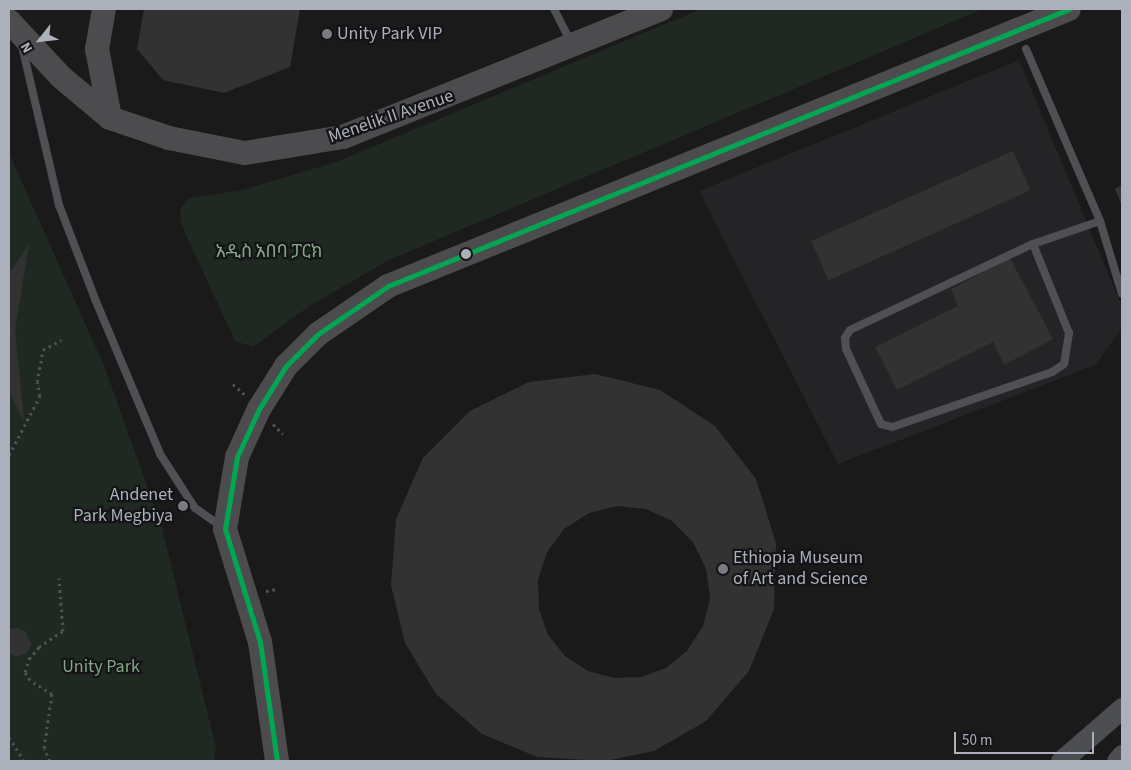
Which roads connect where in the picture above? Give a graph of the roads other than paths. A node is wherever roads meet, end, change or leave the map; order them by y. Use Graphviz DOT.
graph roads {
  1 [pos="104,9"];
  2 [pos="554,9"];
  3 [pos="661,9"];
  4 [pos="1069,9"];
  5 [pos="1039,14"];
  6 [pos="14,27"];
  7 [pos="572,45"];
  8 [pos="1026,49"];
  9 [pos="110,118"];
  10 [pos="1100,221"];
  11 [pos="1033,244"];
  12 [pos="1122,294"];
  13 [pos="225,529"];
  14 [pos="1122,708"];
  15 [pos="1122,755"];
  16 [pos="277,761"];
  17 [pos="1061,761"];
  18 [pos="1117,761"];
  1 -- 9 [label="main road"];
  2 -- 7 [label="lane"];
  3 -- 7 [label="main road, Menelik II Avenue"];
  4 -- 5 [label="main road"];
  5 -- 13 [label="main road"];
  6 -- 9 [label="main road"];
  6 -- 13 [label="lane"];
  7 -- 9 [label="main road, Menelik II Avenue"];
  8 -- 10 [label="lane"];
  10 -- 11 [label="lane"];
  10 -- 12 [label="lane"];
  11 -- 11 [label="lane"];
  13 -- 16 [label="main road"];
  14 -- 17 [label="main road"];
  15 -- 18 [label="main road"];
}
